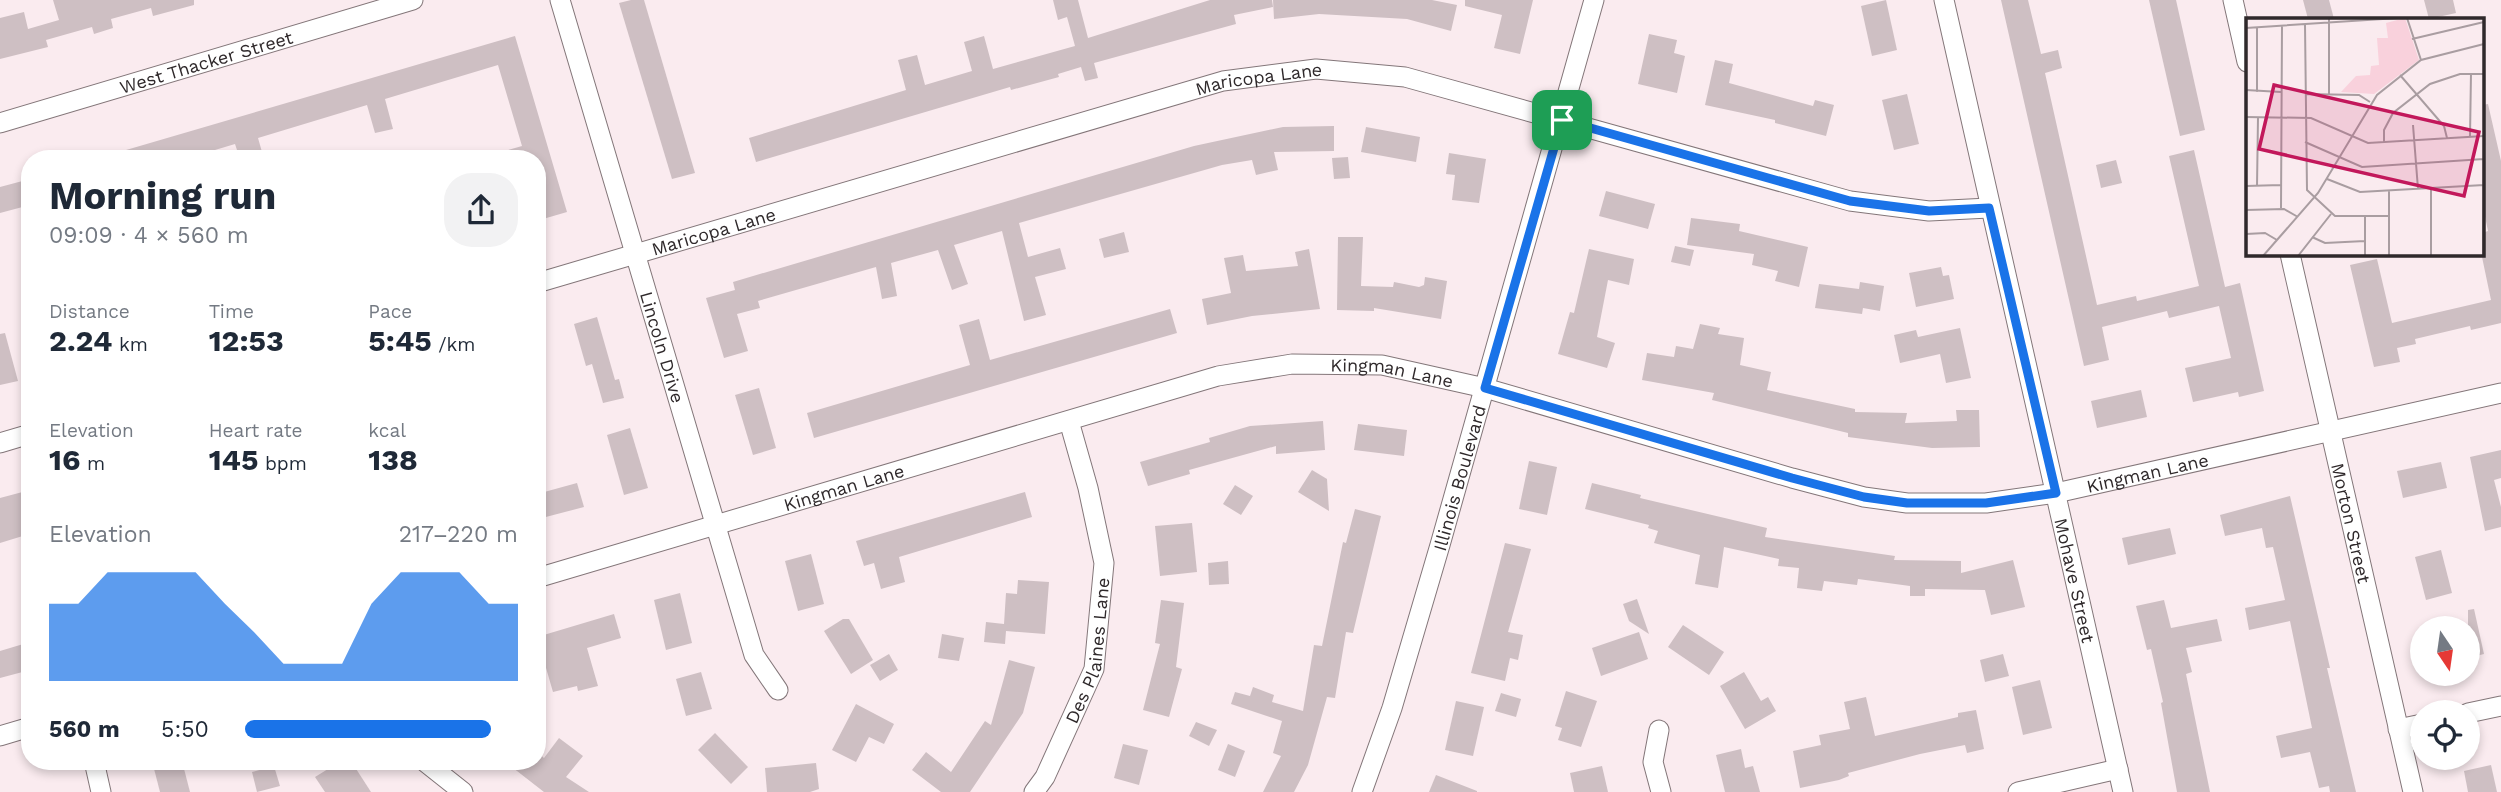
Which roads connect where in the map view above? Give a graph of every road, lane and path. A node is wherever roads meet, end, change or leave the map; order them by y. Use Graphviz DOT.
graph roads {
  1 [pos="560,0"];
  2 [pos="1594,0"];
  3 [pos="1944,0"];
  4 [pos="2233,0"];
  5 [pos="402,2"];
  6 [pos="2246,58"];
  7 [pos="1562,120"];
  8 [pos="0,123"];
  9 [pos="1989,208"];
  10 [pos="634,254"];
  11 [pos="2290,256"];
  12 [pos="546,280"];
  13 [pos="1485,388"];
  14 [pos="2501,393"];
  15 [pos="1069,421"];
  16 [pos="2331,432"];
  17 [pos="21,437"];
  18 [pos="0,443"];
  19 [pos="2056,493"];
  20 [pos="715,526"];
  21 [pos="546,575"];
  22 [pos="778,690"];
  23 [pos="2501,706"];
  24 [pos="2480,710"];
  25 [pos="2410,726"];
  26 [pos="2398,729"];
  27 [pos="21,730"];
  28 [pos="1659,730"];
  29 [pos="0,736"];
  30 [pos="2118,769"];
  31 [pos="96,770"];
  32 [pos="435,770"];
  33 [pos="101,792"];
  34 [pos="463,792"];
  35 [pos="1034,792"];
  36 [pos="1362,792"];
  37 [pos="1661,792"];
  38 [pos="2018,792"];
  39 [pos="2123,792"];
  40 [pos="2413,792"];
  1 -- 10 [label="street, Lincoln Drive"];
  2 -- 7 [label="street, Illinois Boulevard"];
  3 -- 9 [label="street, Mohave Street"];
  4 -- 6 [label="street"];
  5 -- 8 [label="street, West Thacker Street"];
  7 -- 9 [label="street, Maricopa Lane"];
  7 -- 10 [label="street, Maricopa Lane"];
  7 -- 13 [label="street, Illinois Boulevard"];
  9 -- 19 [label="street, Mohave Street"];
  10 -- 12 [label="street, Maricopa Lane"];
  10 -- 20 [label="street, Lincoln Drive"];
  11 -- 16 [label="street, Morton Street"];
  13 -- 15 [label="street, Kingman Lane"];
  13 -- 19 [label="street, Kingman Lane"];
  13 -- 36 [label="street, Illinois Boulevard"];
  14 -- 16 [label="street, Kingman Lane"];
  15 -- 20 [label="street, Kingman Lane"];
  15 -- 35 [label="street, Des Plaines Lane"];
  16 -- 19 [label="street, Kingman Lane"];
  16 -- 26 [label="street, Morton Street"];
  17 -- 18 [label="street"];
  19 -- 30 [label="street, Mohave Street"];
  20 -- 21 [label="street, Kingman Lane"];
  20 -- 22 [label="street, Lincoln Drive"];
  23 -- 24 [label="street"];
  25 -- 26 [label="street"];
  26 -- 40 [label="street, Morton Street"];
  27 -- 29 [label="street"];
  28 -- 37 [label="street"];
  30 -- 38 [label="street"];
  30 -- 39 [label="street, Mohave Street"];
  31 -- 33 [label="street"];
  32 -- 34 [label="street"];
}
